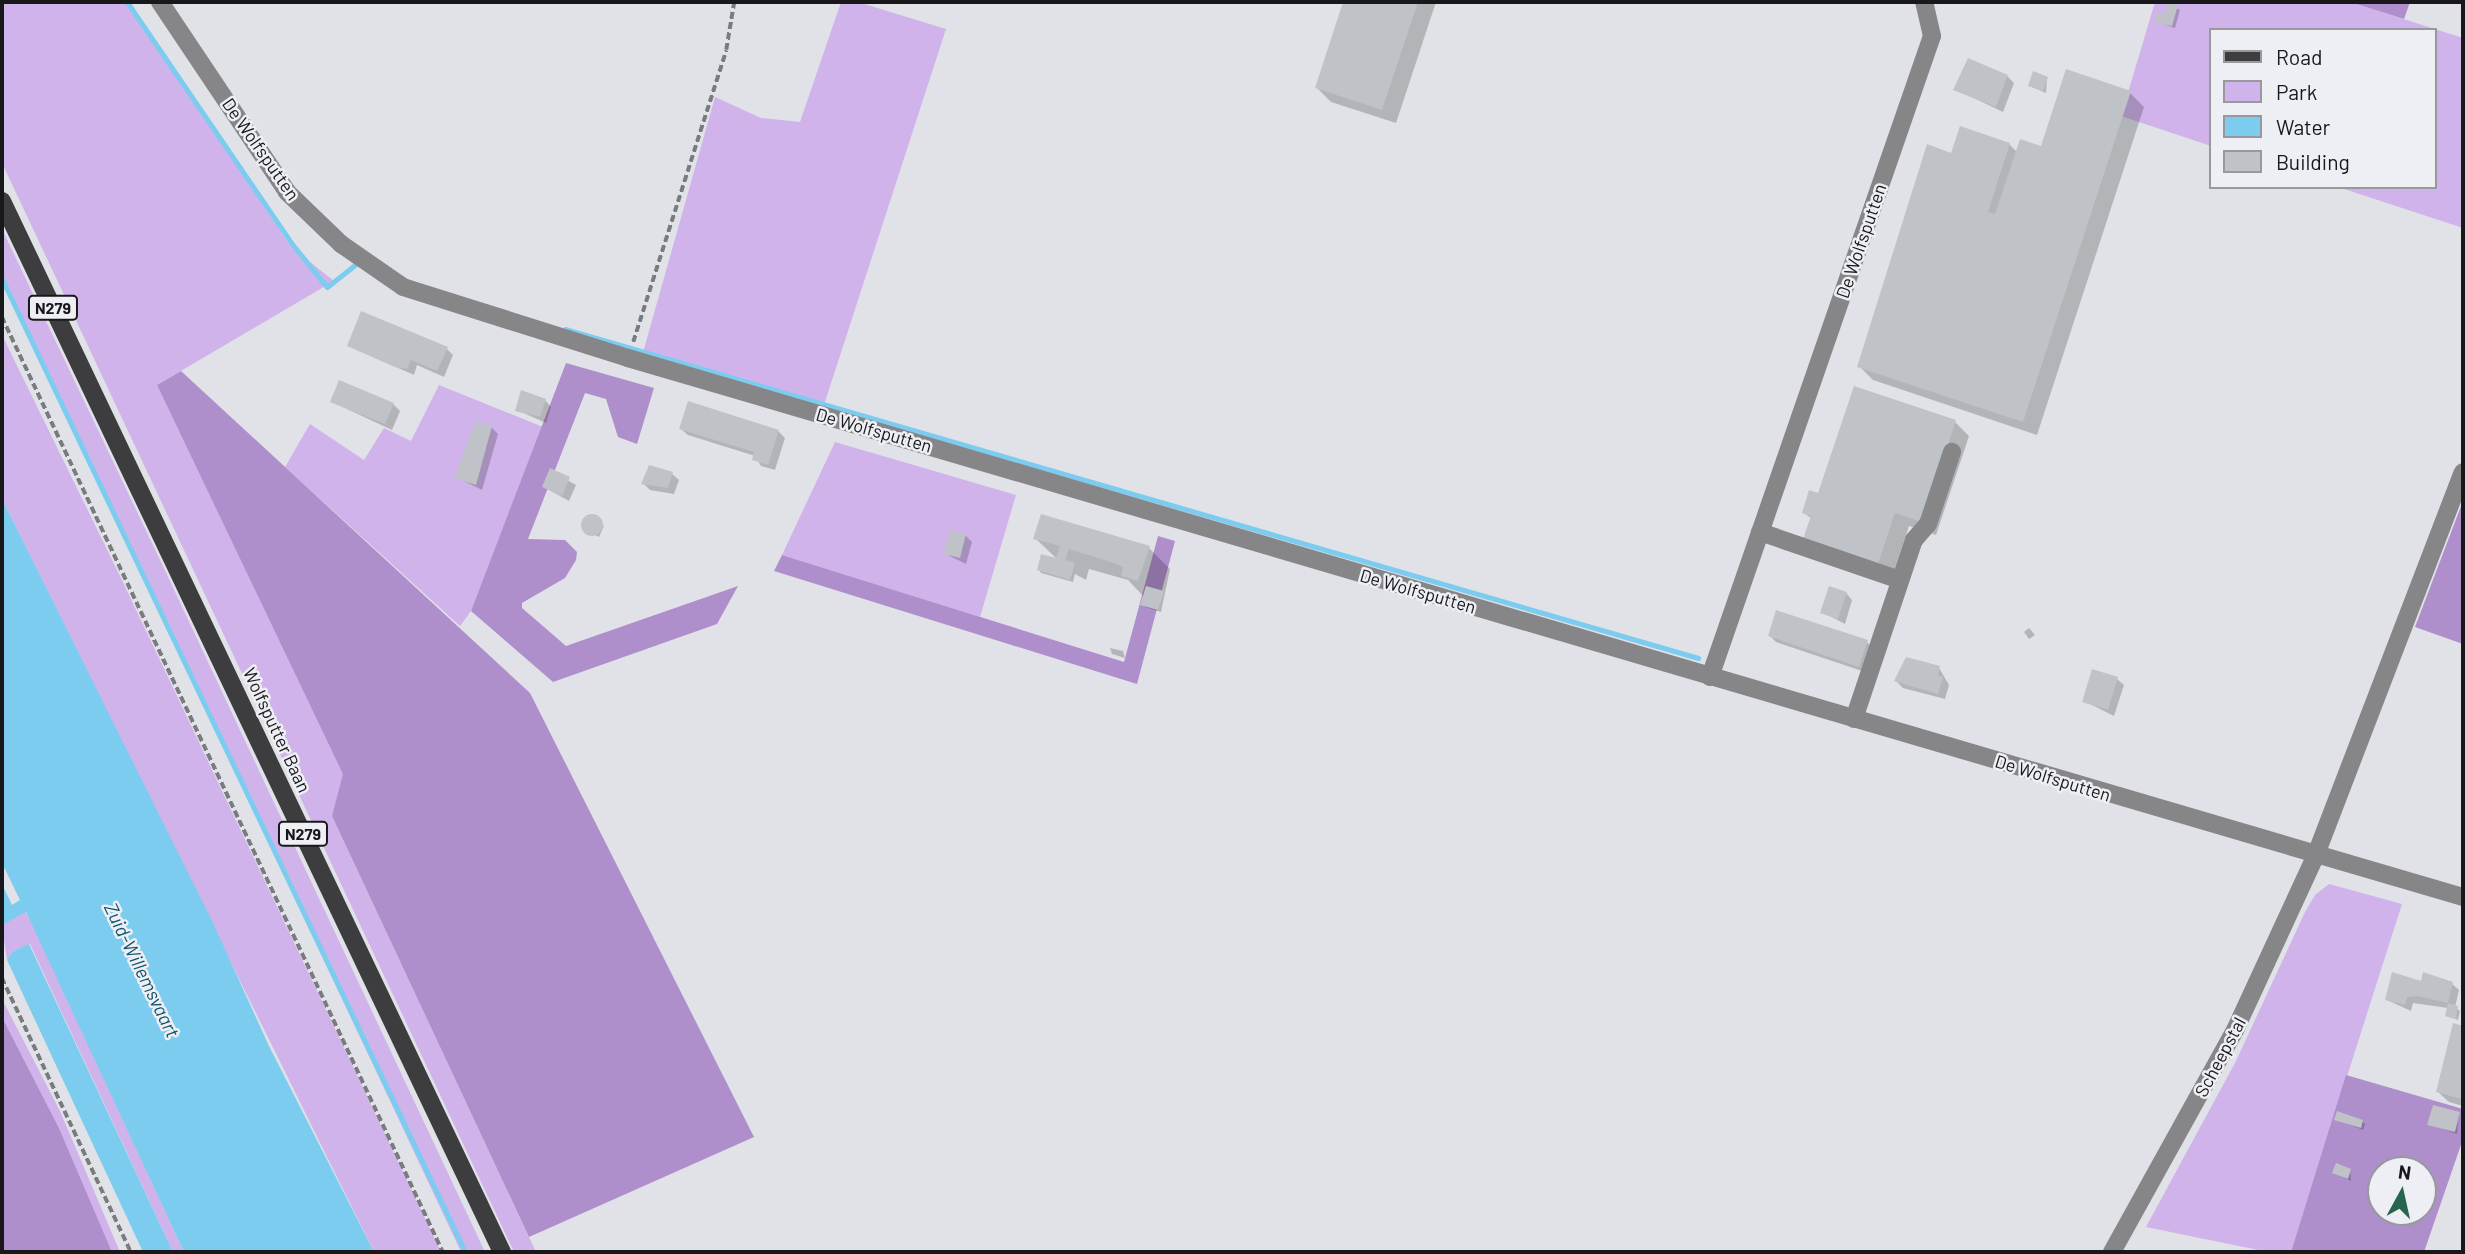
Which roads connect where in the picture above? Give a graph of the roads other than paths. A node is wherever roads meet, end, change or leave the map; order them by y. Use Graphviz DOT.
graph roads {
  1 [pos="160,2"];
  2 [pos="1924,2"];
  3 [pos="2,201"];
  4 [pos="1952,452"];
  5 [pos="2463,472"];
  6 [pos="1760,532"];
  7 [pos="1900,580"];
  8 [pos="1710,677"];
  9 [pos="1854,719"];
  10 [pos="2315,857"];
  11 [pos="2463,897"];
  12 [pos="502,1252"];
  13 [pos="2112,1252"];
  1 -- 8 [label="street, De Wolfsputten"];
  2 -- 6 [label="street, De Wolfsputten"];
  3 -- 12 [label="main road, Wolfsputter Baan / N279"];
  4 -- 7 [label="street"];
  5 -- 10 [label="street, Scheepstal"];
  6 -- 7 [label="street"];
  6 -- 8 [label="street, De Wolfsputten"];
  7 -- 9 [label="street"];
  8 -- 9 [label="street, De Wolfsputten"];
  9 -- 10 [label="street, De Wolfsputten"];
  10 -- 11 [label="street"];
  10 -- 13 [label="street, Scheepstal"];
}
